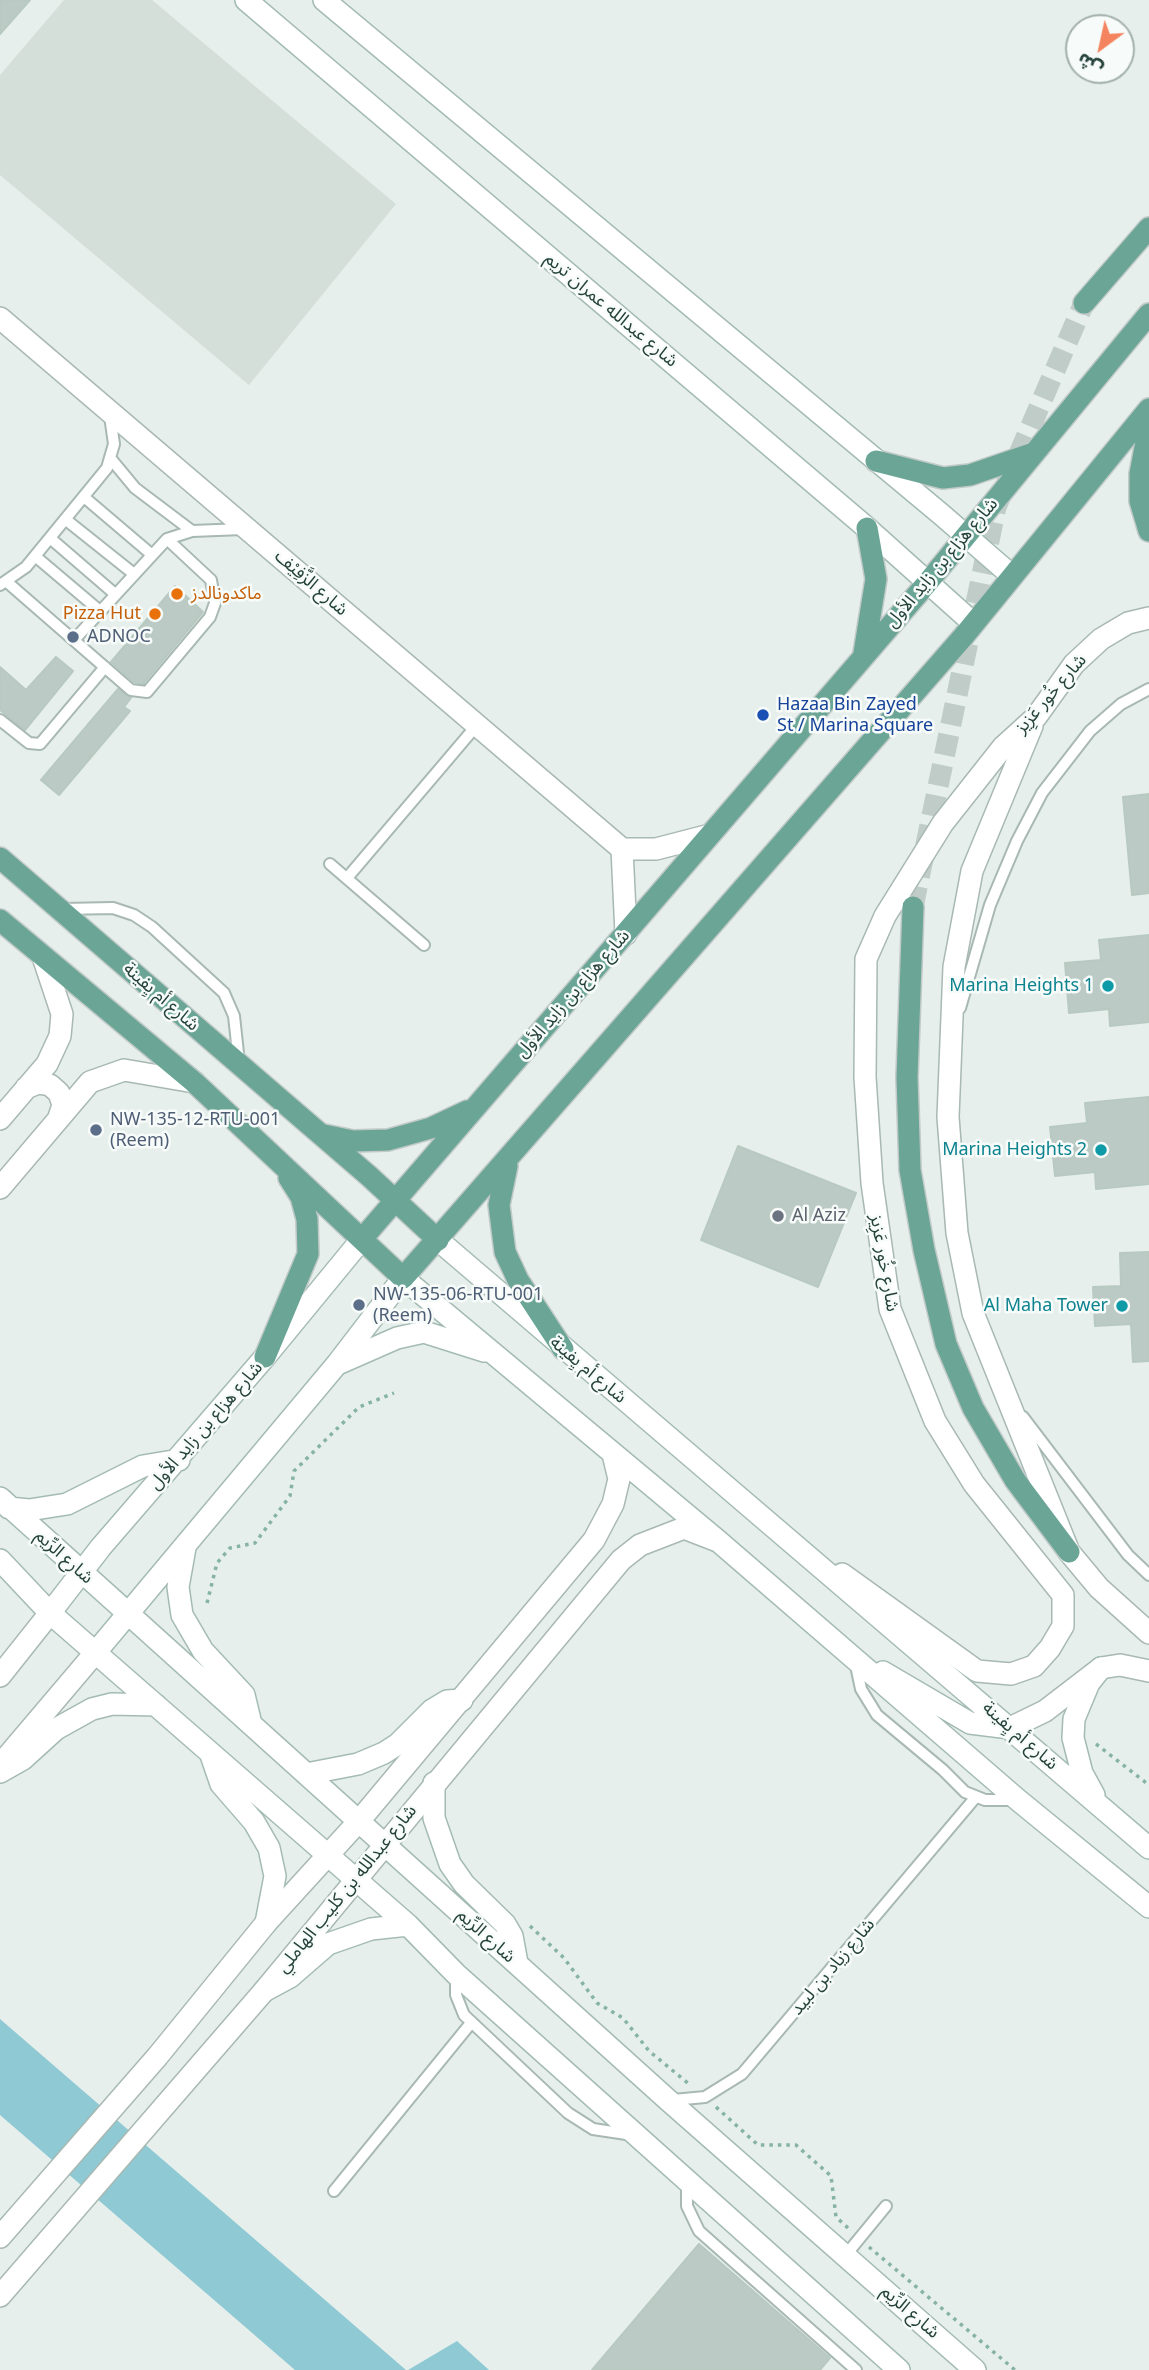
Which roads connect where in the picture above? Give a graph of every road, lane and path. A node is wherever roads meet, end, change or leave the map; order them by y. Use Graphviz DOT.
graph roads {
  1 [pos="246,0"];
  2 [pos="324,0"];
  3 [pos="348,10"];
  4 [pos="1149,228"];
  5 [pos="1084,303"];
  6 [pos="1149,314"];
  7 [pos="0,318"];
  8 [pos="1149,408"];
  9 [pos="108,410"];
  10 [pos="1149,426"];
  11 [pos="1033,453"];
  12 [pos="111,458"];
  13 [pos="876,461"];
  14 [pos="84,497"];
  15 [pos="65,519"];
  16 [pos="247,528"];
  17 [pos="867,528"];
  18 [pos="192,531"];
  19 [pos="1149,531"];
  20 [pos="966,535"];
  21 [pos="50,538"];
  22 [pos="167,539"];
  23 [pos="151,554"];
  24 [pos="35,556"];
  25 [pos="134,574"];
  26 [pos="1011,575"];
  27 [pos="928,582"];
  28 [pos="4,583"];
  29 [pos="115,594"];
  30 [pos="100,611"];
  31 [pos="1149,618"];
  32 [pos="973,623"];
  33 [pos="74,640"];
  34 [pos="863,654"];
  35 [pos="105,667"];
  36 [pos="1149,689"];
  37 [pos="1036,717"];
  38 [pos="0,720"];
  39 [pos="477,725"];
  40 [pos="706,836"];
  41 [pos="622,849"];
  42 [pos="0,858"];
  43 [pos="330,864"];
  44 [pos="347,878"];
  45 [pos="913,908"];
  46 [pos="59,909"];
  47 [pos="0,920"];
  48 [pos="626,934"];
  49 [pos="424,945"];
  50 [pos="43,957"];
  51 [pos="950,1046"];
  52 [pos="239,1065"];
  53 [pos="194,1082"];
  54 [pos="26,1088"];
  55 [pos="475,1107"];
  56 [pos="59,1117"];
  57 [pos="0,1119"];
  58 [pos="319,1134"];
  59 [pos="277,1158"];
  60 [pos="510,1158"];
  61 [pos="0,1188"];
  62 [pos="396,1199"];
  63 [pos="362,1239"];
  64 [pos="438,1240"];
  65 [pos="402,1278"];
  66 [pos="563,1349"];
  67 [pos="265,1357"];
  68 [pos="502,1359"];
  69 [pos="337,1364"];
  70 [pos="394,1393"];
  71 [pos="1004,1393"];
  72 [pos="613,1454"];
  73 [pos="178,1460"];
  74 [pos="5,1503"];
  75 [pos="786,1534"];
  76 [pos="717,1540"];
  77 [pos="187,1542"];
  78 [pos="585,1552"];
  79 [pos="1069,1552"];
  80 [pos="0,1560"];
  81 [pos="81,1573"];
  82 [pos="1149,1575"];
  83 [pos="607,1577"];
  84 [pos="207,1603"];
  85 [pos="50,1613"];
  86 [pos="127,1615"];
  87 [pos="1149,1633"];
  88 [pos="95,1653"];
  89 [pos="855,1661"];
  90 [pos="1101,1668"];
  91 [pos="1149,1671"];
  92 [pos="0,1676"];
  93 [pos="461,1700"];
  94 [pos="156,1705"];
  95 [pos="251,1724"];
  96 [pos="1010,1728"];
  97 [pos="1073,1738"];
  98 [pos="211,1755"];
  99 [pos="0,1765"];
  100 [pos="0,1772"];
  101 [pos="306,1774"];
  102 [pos="434,1783"];
  103 [pos="1149,1786"];
  104 [pos="975,1798"];
  105 [pos="1018,1800"];
  106 [pos="1100,1806"];
  107 [pos="359,1821"];
  108 [pos="385,1845"];
  109 [pos="1149,1848"];
  110 [pos="329,1856"];
  111 [pos="356,1880"];
  112 [pos="1149,1907"];
  113 [pos="523,1920"];
  114 [pos="266,1923"];
  115 [pos="408,1925"];
  116 [pos="517,1964"];
  117 [pos="456,1974"];
  118 [pos="264,1991"];
  119 [pos="471,2024"];
  120 [pos="705,2097"];
  121 [pos="668,2100"];
  122 [pos="636,2135"];
  123 [pos="687,2181"];
  124 [pos="334,2191"];
  125 [pos="886,2206"];
  126 [pos="4,2233"];
  127 [pos="859,2238"];
  128 [pos="845,2256"];
  129 [pos="0,2295"];
  130 [pos="856,2370"];
  131 [pos="899,2370"];
  132 [pos="975,2370"];
  133 [pos="1015,2370"];
  1 -- 17 [label="main road, شارع عبدالله عمران تريم"];
  2 -- 3 [label="main road"];
  3 -- 13 [label="main road"];
  4 -- 5 [label="main road"];
  6 -- 11 [label="main road, شارع هزاع بن زايد الأول"];
  7 -- 9 [label="main road, شارع الزَّفِيْف"];
  8 -- 26 [label="main road"];
  9 -- 12 [label="lane"];
  9 -- 16 [label="main road, شارع الزَّفِيْف"];
  10 -- 19 [label="main road"];
  11 -- 13 [label="main road"];
  11 -- 20 [label="main road, شارع هزاع بن زايد الأول"];
  12 -- 14 [label="lane"];
  12 -- 18 [label="lane"];
  13 -- 20 [label="main road"];
  14 -- 15 [label="lane"];
  14 -- 23 [label="lane"];
  15 -- 21 [label="lane"];
  15 -- 25 [label="lane"];
  16 -- 18 [label="lane"];
  16 -- 39 [label="main road, شارع الزَّفِيْف"];
  17 -- 27 [label="main road, شارع عبدالله عمران تريم"];
  17 -- 34 [label="main road"];
  18 -- 22 [label="lane"];
  20 -- 26 [label="main road"];
  20 -- 27 [label="main road, شارع هزاع بن زايد الأول"];
  21 -- 24 [label="lane"];
  21 -- 29 [label="lane"];
  22 -- 23 [label="lane"];
  22 -- 35 [label="lane"];
  23 -- 25 [label="lane"];
  24 -- 28 [label="lane"];
  24 -- 30 [label="lane"];
  25 -- 29 [label="lane"];
  26 -- 32 [label="main road"];
  27 -- 32 [label="main road, شارع عبدالله عمران تريم"];
  27 -- 34 [label="main road, شارع هزاع بن زايد الأول"];
  28 -- 33 [label="lane"];
  29 -- 30 [label="lane"];
  30 -- 33 [label="lane"];
  31 -- 37 [label="main road, شارع خُور عَزِيز"];
  32 -- 60 [label="main road"];
  33 -- 35 [label="lane"];
  34 -- 40 [label="main road, شارع هزاع بن زايد الأول"];
  35 -- 38 [label="lane"];
  36 -- 51 [label="lane"];
  37 -- 51 [label="main road"];
  37 -- 75 [label="main road, شارع خُور عَزِيز"];
  39 -- 41 [label="main road, شارع الزَّفِيْف"];
  39 -- 44 [label="lane"];
  40 -- 41 [label="main road"];
  40 -- 48 [label="main road, شارع هزاع بن زايد الأول"];
  41 -- 48 [label="main road"];
  42 -- 46 [label="main road, شارع أم يِفينة"];
  43 -- 44 [label="lane"];
  44 -- 49 [label="lane"];
  45 -- 79 [label="main road"];
  46 -- 52 [label="main road, شارع أم يِفينة"];
  46 -- 52 [label="lane"];
  47 -- 50 [label="main road"];
  48 -- 55 [label="main road, شارع هزاع بن زايد الأول"];
  50 -- 53 [label="main road"];
  50 -- 54 [label="main road"];
  51 -- 71 [label="main road"];
  52 -- 58 [label="main road, شارع أم يِفينة"];
  53 -- 56 [label="main road"];
  53 -- 59 [label="main road"];
  54 -- 56 [label="main road"];
  54 -- 57 [label="main road"];
  55 -- 58 [label="main road"];
  55 -- 62 [label="main road, شارع هزاع بن زايد الأول"];
  56 -- 61 [label="main road"];
  58 -- 62 [label="main road, شارع أم يِفينة"];
  59 -- 63 [label="main road"];
  59 -- 67 [label="main road"];
  60 -- 64 [label="main road"];
  60 -- 66 [label="main road"];
  62 -- 63 [label="main road, شارع هزاع بن زايد الأول"];
  62 -- 64 [label="main road, شارع أم يِفينة"];
  63 -- 65 [label="main road"];
  63 -- 67 [label="main road, شارع هزاع بن زايد الأول"];
  64 -- 65 [label="main road"];
  64 -- 66 [label="main road, شارع أم يِفينة"];
  65 -- 68 [label="main road"];
  65 -- 69 [label="main road"];
  66 -- 75 [label="main road, شارع أم يِفينة"];
  67 -- 73 [label="main road, شارع هزاع بن زايد الأول"];
  68 -- 69 [label="main road"];
  68 -- 72 [label="main road"];
  69 -- 77 [label="main road"];
  70 -- 84 [label="path"];
  71 -- 79 [label="main road"];
  71 -- 82 [label="lane"];
  72 -- 76 [label="main road"];
  72 -- 78 [label="main road, شارع عبدالله بن كليب الهاملي"];
  73 -- 74 [label="main road"];
  73 -- 81 [label="main road, شارع هزاع بن زايد الأول"];
  74 -- 81 [label="main road, شارع الرِّيم"];
  75 -- 96 [label="main road, شارع أم يِفينة"];
  76 -- 83 [label="main road, شارع عبدالله بن كليب الهاملي"];
  76 -- 89 [label="main road"];
  77 -- 86 [label="main road"];
  77 -- 95 [label="main road"];
  78 -- 83 [label="main road"];
  78 -- 93 [label="main road, شارع عبدالله بن كليب الهاملي"];
  79 -- 87 [label="main road"];
  80 -- 85 [label="main road"];
  81 -- 85 [label="main road, شارع هزاع بن زايد الأول"];
  81 -- 86 [label="main road, شارع الرِّيم"];
  83 -- 102 [label="main road, شارع عبدالله بن كليب الهاملي"];
  85 -- 88 [label="main road"];
  85 -- 92 [label="main road, شارع هزاع بن زايد الأول"];
  86 -- 88 [label="main road"];
  86 -- 95 [label="main road, شارع الرِّيم"];
  88 -- 94 [label="main road"];
  88 -- 99 [label="main road"];
  89 -- 96 [label="main road"];
  89 -- 104 [label="lane"];
  89 -- 105 [label="main road"];
  90 -- 91 [label="main road"];
  90 -- 96 [label="main road"];
  90 -- 97 [label="main road"];
  93 -- 101 [label="main road"];
  93 -- 107 [label="main road, شارع عبدالله بن كليب الهاملي"];
  94 -- 98 [label="main road"];
  94 -- 100 [label="main road"];
  95 -- 101 [label="main road, شارع الرِّيم"];
  96 -- 106 [label="main road, شارع أم يِفينة"];
  97 -- 103 [label="path"];
  97 -- 106 [label="main road"];
  98 -- 110 [label="main road"];
  98 -- 114 [label="main road"];
  101 -- 107 [label="main road, شارع الرِّيم"];
  102 -- 108 [label="main road, شارع عبدالله بن كليب الهاملي"];
  102 -- 116 [label="main road"];
  104 -- 105 [label="lane"];
  104 -- 120 [label="lane, شارع زياد بن لبيد"];
  105 -- 112 [label="main road"];
  106 -- 109 [label="main road, شارع أم يِفينة"];
  107 -- 108 [label="main road, شارع الرِّيم"];
  107 -- 110 [label="main road, شارع عبدالله بن كليب الهاملي"];
  108 -- 111 [label="main road, شارع عبدالله بن كليب الهاملي"];
  108 -- 116 [label="main road, شارع الرِّيم"];
  110 -- 111 [label="main road"];
  110 -- 114 [label="main road, شارع عبدالله بن كليب الهاملي"];
  111 -- 115 [label="main road"];
  111 -- 118 [label="main road, شارع عبدالله بن كليب الهاملي"];
  113 -- 120 [label="path"];
  114 -- 126 [label="main road, شارع عبدالله بن كليب الهاملي"];
  115 -- 117 [label="main road"];
  115 -- 118 [label="main road"];
  116 -- 121 [label="main road, شارع الرِّيم"];
  117 -- 119 [label="lane"];
  117 -- 122 [label="main road"];
  118 -- 129 [label="main road, شارع عبدالله بن كليب الهاملي"];
  119 -- 122 [label="lane"];
  119 -- 124 [label="lane"];
  120 -- 121 [label="lane, شارع زياد بن لبيد"];
  120 -- 127 [label="path"];
  121 -- 128 [label="main road, شارع الرِّيم"];
  122 -- 123 [label="main road"];
  123 -- 130 [label="lane"];
  123 -- 131 [label="main road"];
  125 -- 127 [label="lane"];
  127 -- 128 [label="lane"];
  127 -- 133 [label="path"];
  128 -- 132 [label="main road, شارع الرِّيم"];
}
